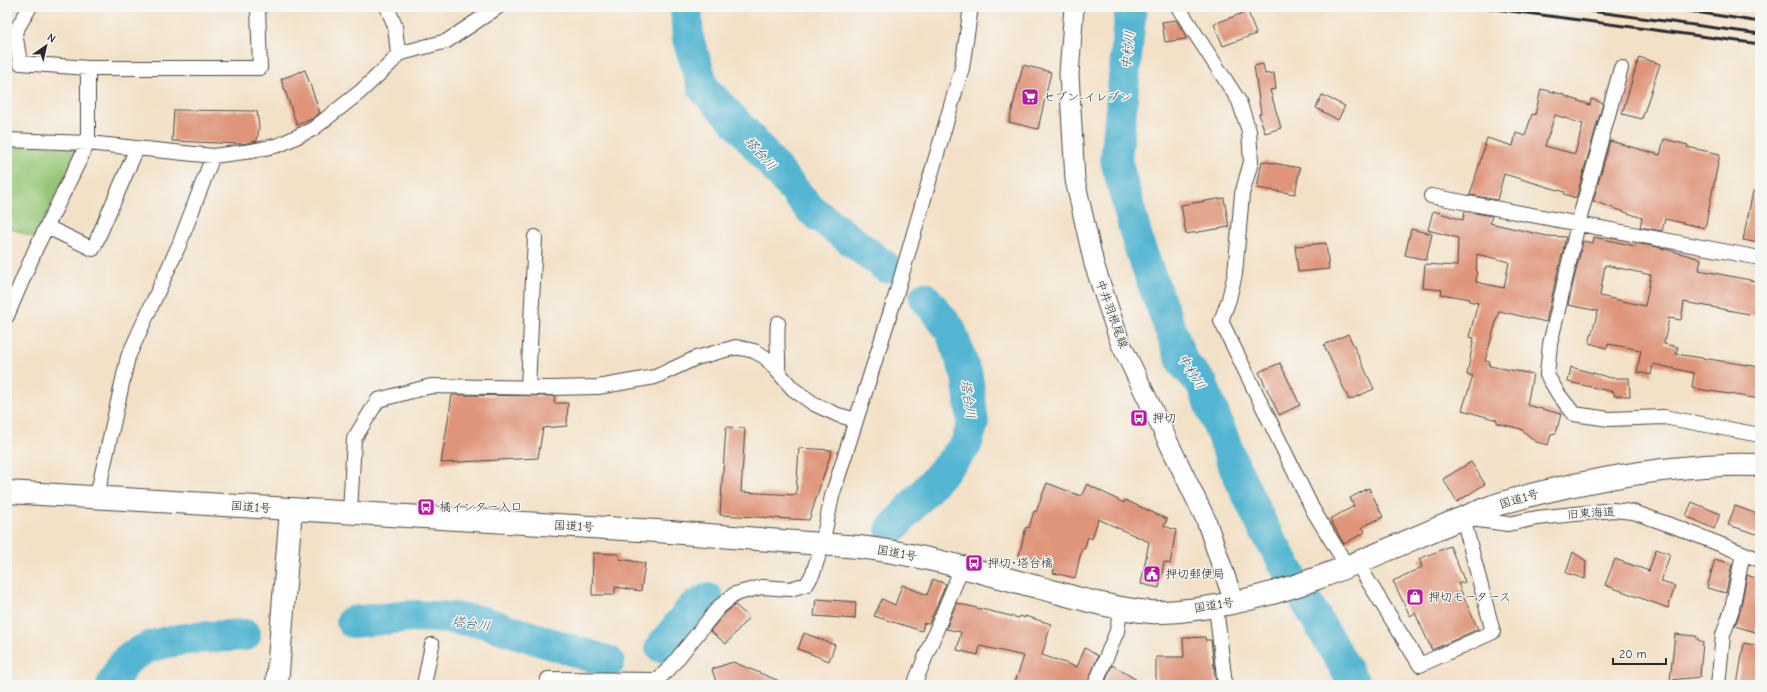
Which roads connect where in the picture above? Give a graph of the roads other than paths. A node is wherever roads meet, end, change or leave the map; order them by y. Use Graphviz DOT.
graph roads {
  1 [pos="30,7"];
  2 [pos="258,7"];
  3 [pos="387,7"];
  4 [pos="498,7"];
  5 [pos="971,7"];
  6 [pos="1074,7"];
  7 [pos="1178,7"];
  8 [pos="398,54"];
  9 [pos="88,68"];
  10 [pos="1621,68"];
  11 [pos="7,140"];
  12 [pos="88,143"];
  13 [pos="137,148"];
  14 [pos="213,156"];
  15 [pos="1431,196"];
  16 [pos="1578,224"];
  17 [pos="47,227"];
  18 [pos="535,237"];
  19 [pos="1760,258"];
  20 [pos="7,316"];
  21 [pos="778,323"];
  22 [pos="778,370"];
  23 [pos="528,388"];
  24 [pos="856,420"];
  25 [pos="1760,436"];
  26 [pos="1760,465"];
  27 [pos="7,492"];
  28 [pos="97,496"];
  29 [pos="291,510"];
  30 [pos="350,513"];
  31 [pos="1463,518"];
  32 [pos="822,545"];
  33 [pos="1743,553"];
  34 [pos="1760,560"];
  35 [pos="1352,565"];
  36 [pos="962,567"];
  37 [pos="1225,604"];
  38 [pos="1121,607"];
  39 [pos="432,645"];
  40 [pos="277,685"];
  41 [pos="424,685"];
  42 [pos="546,685"];
  43 [pos="914,685"];
  44 [pos="1095,685"];
  45 [pos="1225,685"];
  46 [pos="1718,685"];
  1 -- 9 [label="street"];
  2 -- 9 [label="street"];
  3 -- 8 [label="street"];
  4 -- 8 [label="street"];
  5 -- 24 [label="street"];
  6 -- 37 [label="main road, 中井羽根尾線"];
  7 -- 35 [label="street"];
  8 -- 14 [label="street"];
  9 -- 12 [label="street"];
  10 -- 16 [label="street"];
  11 -- 12 [label="street"];
  12 -- 13 [label="street"];
  12 -- 17 [label="street"];
  13 -- 14 [label="street"];
  13 -- 17 [label="street"];
  14 -- 28 [label="street"];
  15 -- 16 [label="street"];
  16 -- 19 [label="street"];
  16 -- 25 [label="street"];
  17 -- 20 [label="street"];
  18 -- 23 [label="street"];
  21 -- 22 [label="street"];
  22 -- 23 [label="street"];
  22 -- 24 [label="street"];
  23 -- 30 [label="street"];
  24 -- 32 [label="street"];
  26 -- 31 [label="highway, 国道1号"];
  27 -- 28 [label="highway, 国道1号"];
  28 -- 29 [label="highway, 国道1号"];
  29 -- 30 [label="highway, 国道1号"];
  29 -- 40 [label="highway"];
  30 -- 32 [label="highway, 国道1号"];
  31 -- 33 [label="street, 旧東海道"];
  31 -- 35 [label="highway, 国道1号"];
  31 -- 35 [label="street"];
  32 -- 36 [label="highway, 国道1号"];
  32 -- 42 [label="street"];
  33 -- 34 [label="street, 旧東海道"];
  33 -- 46 [label="street"];
  35 -- 37 [label="highway, 国道1号"];
  36 -- 38 [label="highway, 国道1号"];
  36 -- 43 [label="street"];
  37 -- 38 [label="highway, 国道1号"];
  37 -- 45 [label="street"];
  38 -- 44 [label="street"];
  39 -- 41 [label="street"];
}
